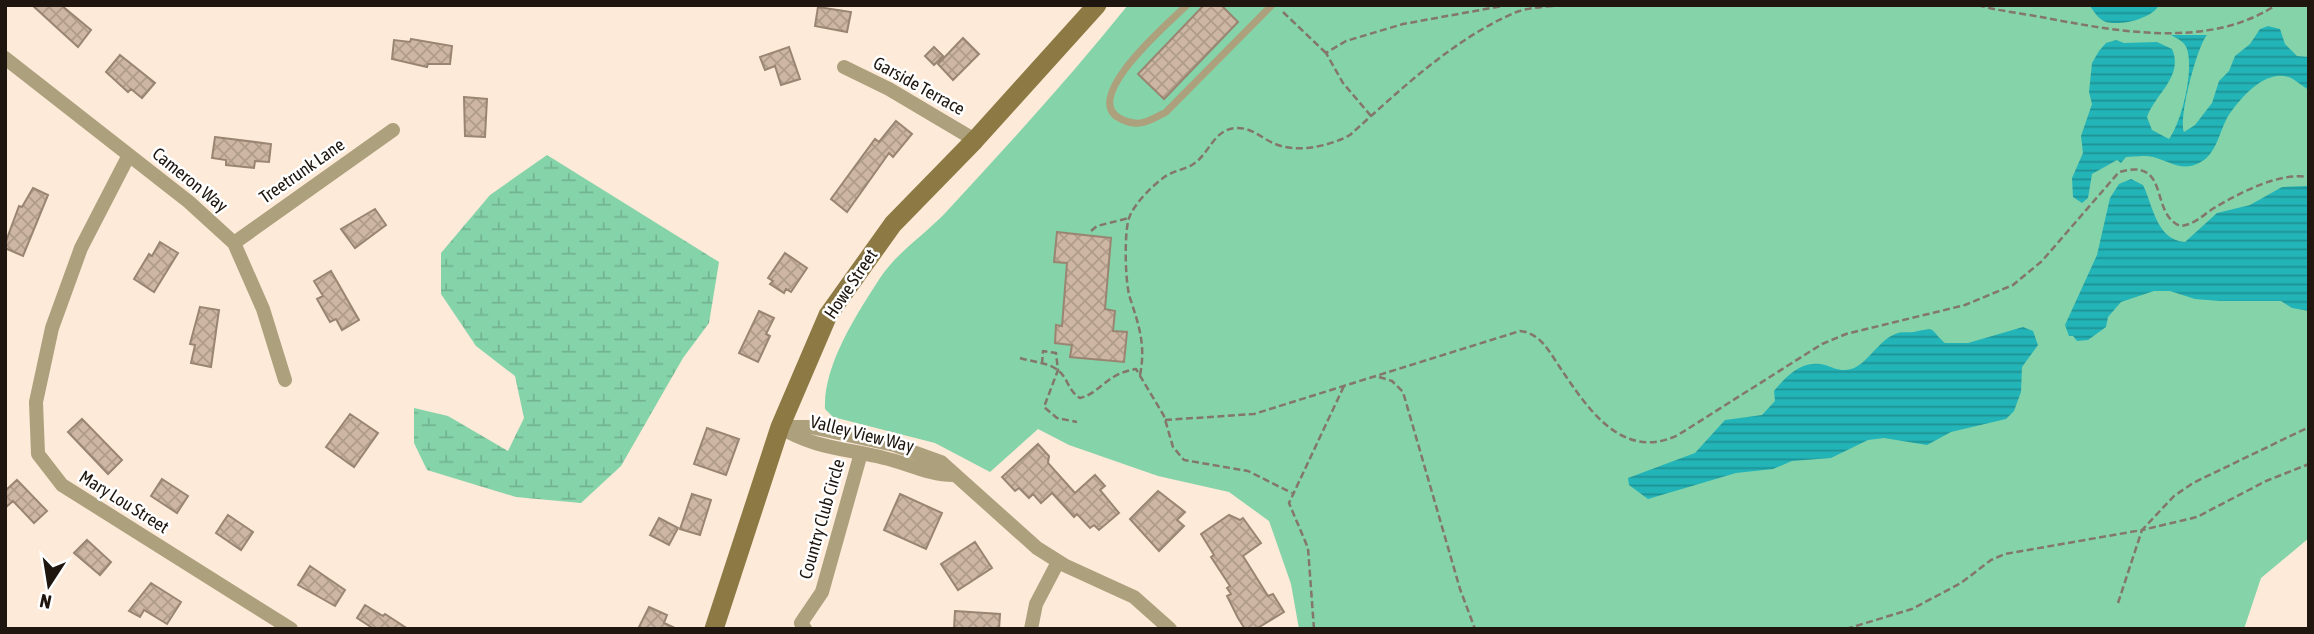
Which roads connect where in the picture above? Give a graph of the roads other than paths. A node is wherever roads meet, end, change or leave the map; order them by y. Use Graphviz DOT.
graph roads {
  1 [pos="1097,5"];
  2 [pos="1187,5"];
  3 [pos="1271,6"];
  4 [pos="5,58"];
  5 [pos="844,67"];
  6 [pos="393,130"];
  7 [pos="975,140"];
  8 [pos="129,155"];
  9 [pos="234,243"];
  10 [pos="285,380"];
  11 [pos="780,427"];
  12 [pos="856,447"];
  13 [pos="1058,562"];
  14 [pos="290,629"];
  15 [pos="714,629"];
  16 [pos="805,629"];
  17 [pos="1031,629"];
  18 [pos="1170,629"];
  1 -- 7 [label="main road, Howe Street"];
  2 -- 3 [label="lane"];
  4 -- 8 [label="street, Cameron Way"];
  5 -- 7 [label="street, Garside Terrace"];
  6 -- 9 [label="street, Treetrunk Lane"];
  7 -- 11 [label="main road, Howe Street"];
  8 -- 9 [label="street, Cameron Way"];
  8 -- 14 [label="street, Mary Lou Street"];
  9 -- 10 [label="street, Cameron Way"];
  11 -- 12 [label="street, Valley View Way"];
  11 -- 15 [label="main road, Howe Street"];
  12 -- 13 [label="street, Valley View Way"];
  12 -- 16 [label="street, Country Club Circle"];
  13 -- 17 [label="street"];
  13 -- 18 [label="street, Valley View Way"];
}
